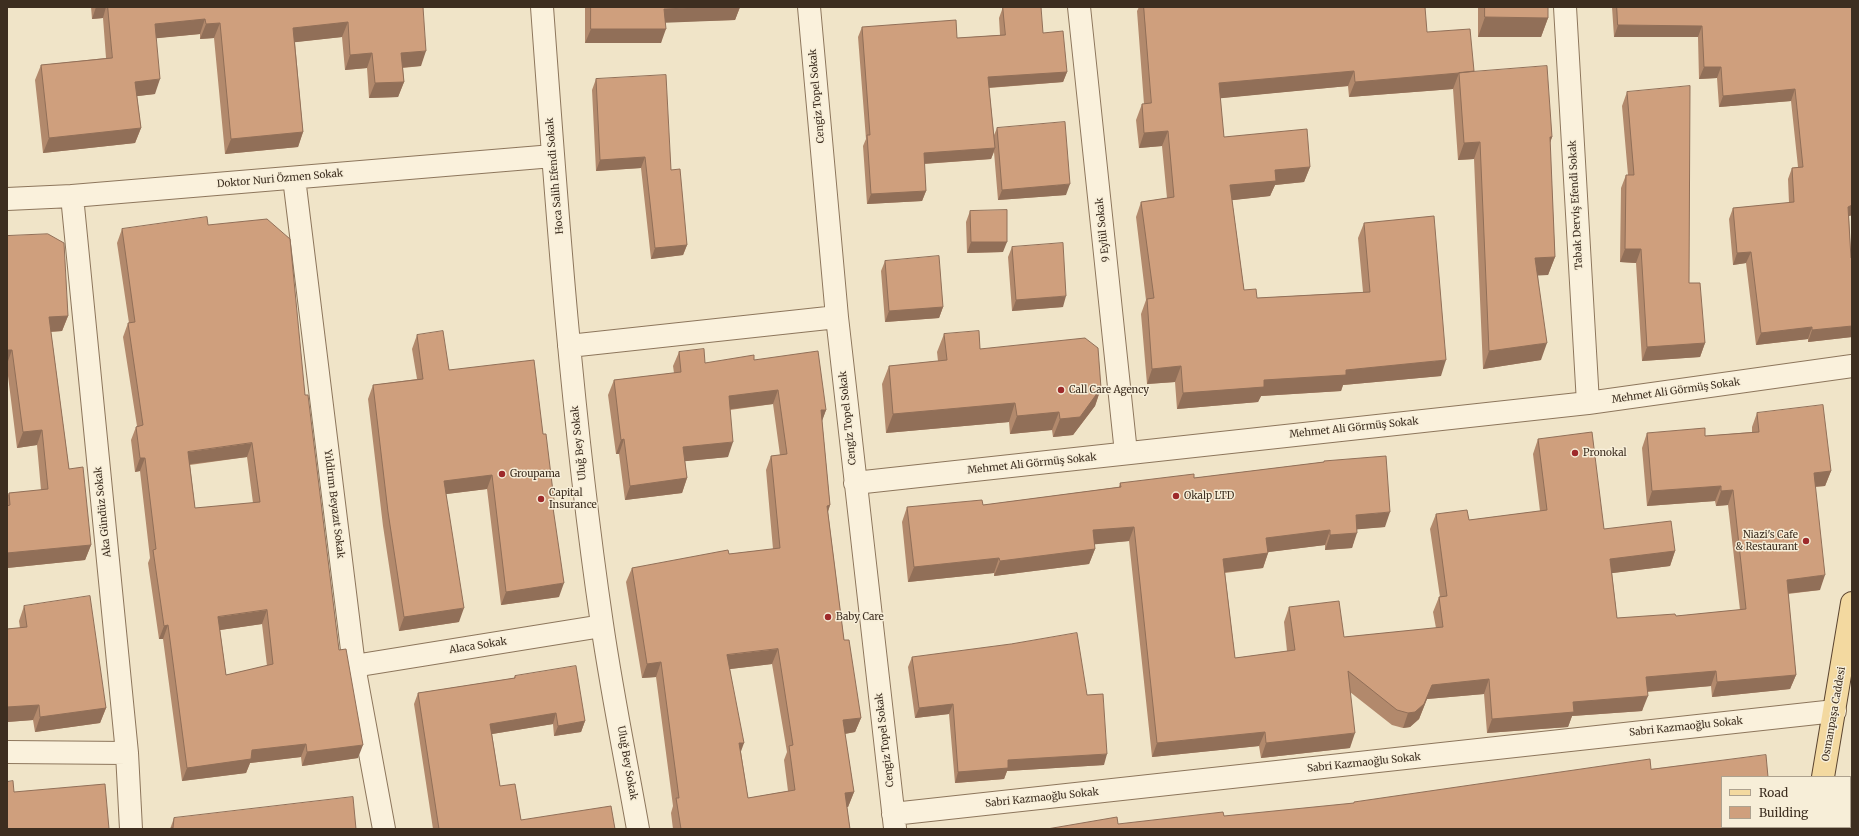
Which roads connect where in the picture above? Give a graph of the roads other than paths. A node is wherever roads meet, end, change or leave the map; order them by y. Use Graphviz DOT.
graph roads {
  1 [pos="542,7"];
  2 [pos="809,7"];
  3 [pos="1079,7"];
  4 [pos="1565,7"];
  5 [pos="553,156"];
  6 [pos="294,178"];
  7 [pos="72,196"];
  8 [pos="7,199"];
  9 [pos="838,317"];
  10 [pos="569,346"];
  11 [pos="1852,366"];
  12 [pos="1588,403"];
  13 [pos="1126,453"];
  14 [pos="855,484"];
  15 [pos="1852,603"];
  16 [pos="602,626"];
  17 [pos="354,666"];
  18 [pos="1835,711"];
  19 [pos="7,752"];
  20 [pos="127,753"];
  21 [pos="1823,776"];
  22 [pos="894,822"];
  23 [pos="131,829"];
  24 [pos="384,829"];
  25 [pos="638,829"];
  1 -- 5 [label="street, Hoca Salih Efendi Sokak"];
  2 -- 9 [label="street, Cengiz Topel Sokak"];
  3 -- 13 [label="street, 9 Eylül Sokak"];
  4 -- 12 [label="street, Tabak Derviş Efendi Sokak"];
  5 -- 6 [label="street, Doktor Nuri Özmen Sokak"];
  5 -- 10 [label="street, Hoca Salih Efendi Sokak"];
  6 -- 7 [label="street, Doktor Nuri Özmen Sokak"];
  6 -- 17 [label="street, Yıldirım Beyazıt Sokak"];
  7 -- 8 [label="street, Doktor Nuri Özmen Sokak"];
  7 -- 20 [label="street, Aka Gündüz Sokak"];
  9 -- 10 [label="street"];
  9 -- 14 [label="street, Cengiz Topel Sokak"];
  10 -- 16 [label="street, Uluğ Bey Sokak"];
  11 -- 12 [label="street, Mehmet Ali Görmüş Sokak"];
  12 -- 13 [label="street, Mehmet Ali Görmüş Sokak"];
  13 -- 14 [label="street, Mehmet Ali Görmüş Sokak"];
  14 -- 22 [label="street, Cengiz Topel Sokak"];
  15 -- 18 [label="main road, Osmanpaşa Caddesi"];
  16 -- 17 [label="street, Alaca Sokak"];
  16 -- 25 [label="street, Uluğ Bey Sokak"];
  17 -- 24 [label="street, Yıldirım Beyazıt Sokak"];
  18 -- 21 [label="main road, Osmanpaşa Caddesi"];
  18 -- 22 [label="street, Sabri Kazmaoğlu Sokak"];
  19 -- 20 [label="street"];
  20 -- 23 [label="street, Aka Gündüz Sokak"];
}
